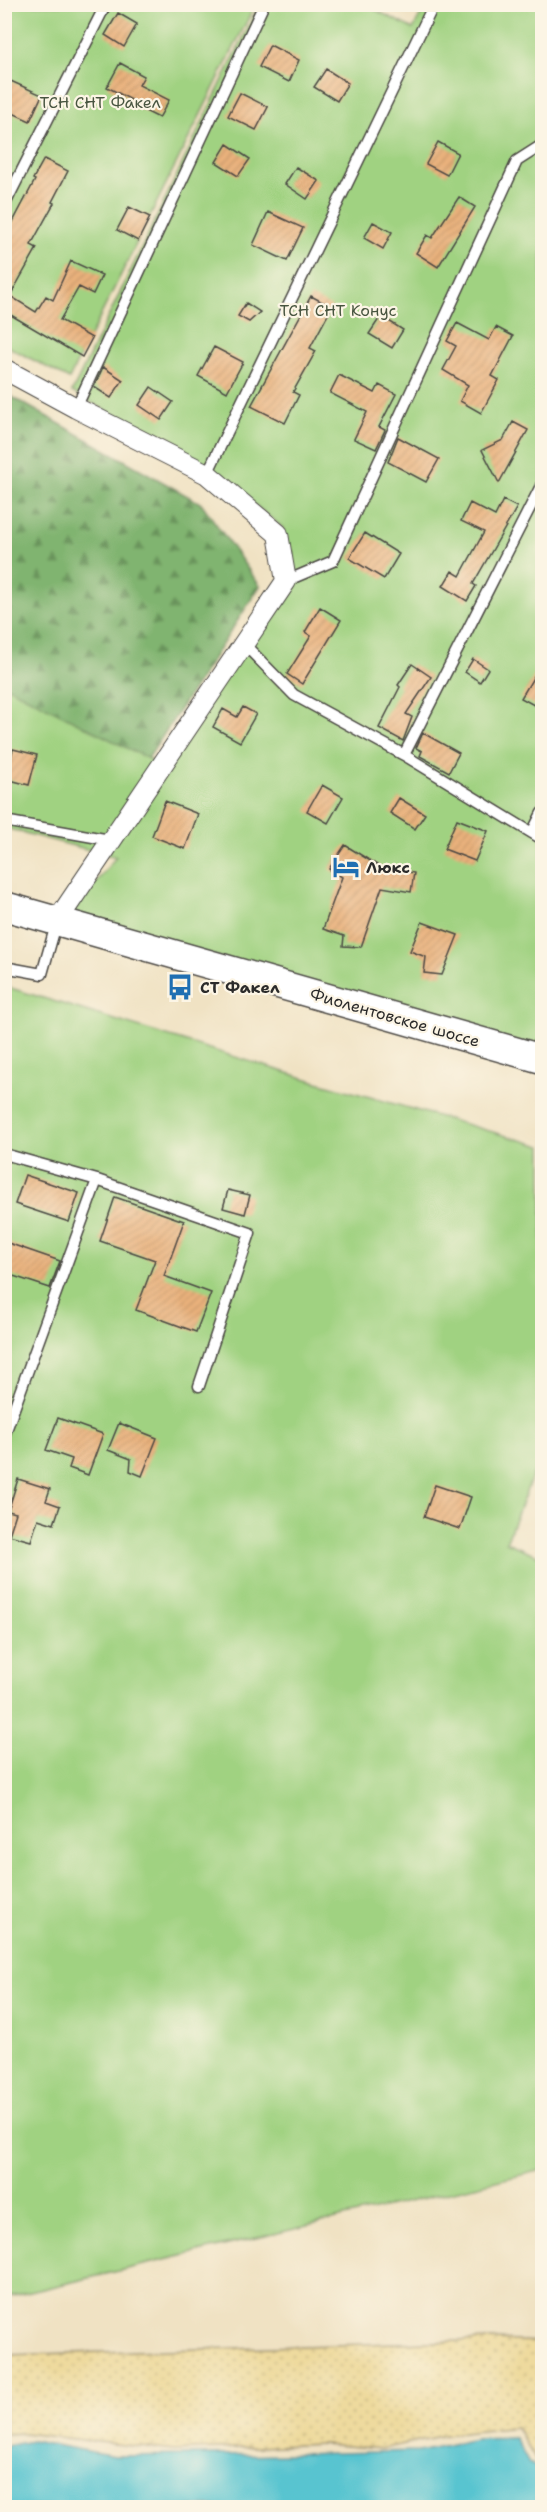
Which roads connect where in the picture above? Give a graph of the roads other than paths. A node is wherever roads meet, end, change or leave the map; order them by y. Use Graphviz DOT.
graph roads {
  1 [pos="105,4"];
  2 [pos="264,4"];
  3 [pos="434,4"];
  4 [pos="543,145"];
  5 [pos="4,206"];
  6 [pos="4,369"];
  7 [pos="76,408"];
  8 [pos="207,474"];
  9 [pos="543,484"];
  10 [pos="286,581"];
  11 [pos="244,644"];
  12 [pos="404,755"];
  13 [pos="543,813"];
  14 [pos="4,821"];
  15 [pos="532,833"];
  16 [pos="543,839"];
  17 [pos="110,840"];
  18 [pos="4,906"];
  19 [pos="57,921"];
  20 [pos="4,967"];
  21 [pos="543,1059"];
  22 [pos="4,1154"];
  23 [pos="97,1180"];
  24 [pos="199,1386"];
  25 [pos="4,1436"];
  1 -- 5 [label="lane"];
  2 -- 7 [label="lane"];
  3 -- 8 [label="lane"];
  4 -- 10 [label="lane"];
  6 -- 7 [label="street"];
  7 -- 8 [label="street"];
  8 -- 10 [label="street"];
  9 -- 12 [label="lane"];
  10 -- 11 [label="street"];
  11 -- 12 [label="lane"];
  11 -- 17 [label="street"];
  12 -- 15 [label="lane"];
  13 -- 15 [label="lane"];
  14 -- 17 [label="lane"];
  15 -- 16 [label="lane"];
  17 -- 19 [label="street"];
  18 -- 19 [label="main road, Фиолентовское шоссе"];
  19 -- 20 [label="lane"];
  19 -- 21 [label="main road, Фиолентовское шоссе"];
  22 -- 23 [label="lane"];
  23 -- 24 [label="lane"];
  23 -- 25 [label="lane"];
}
